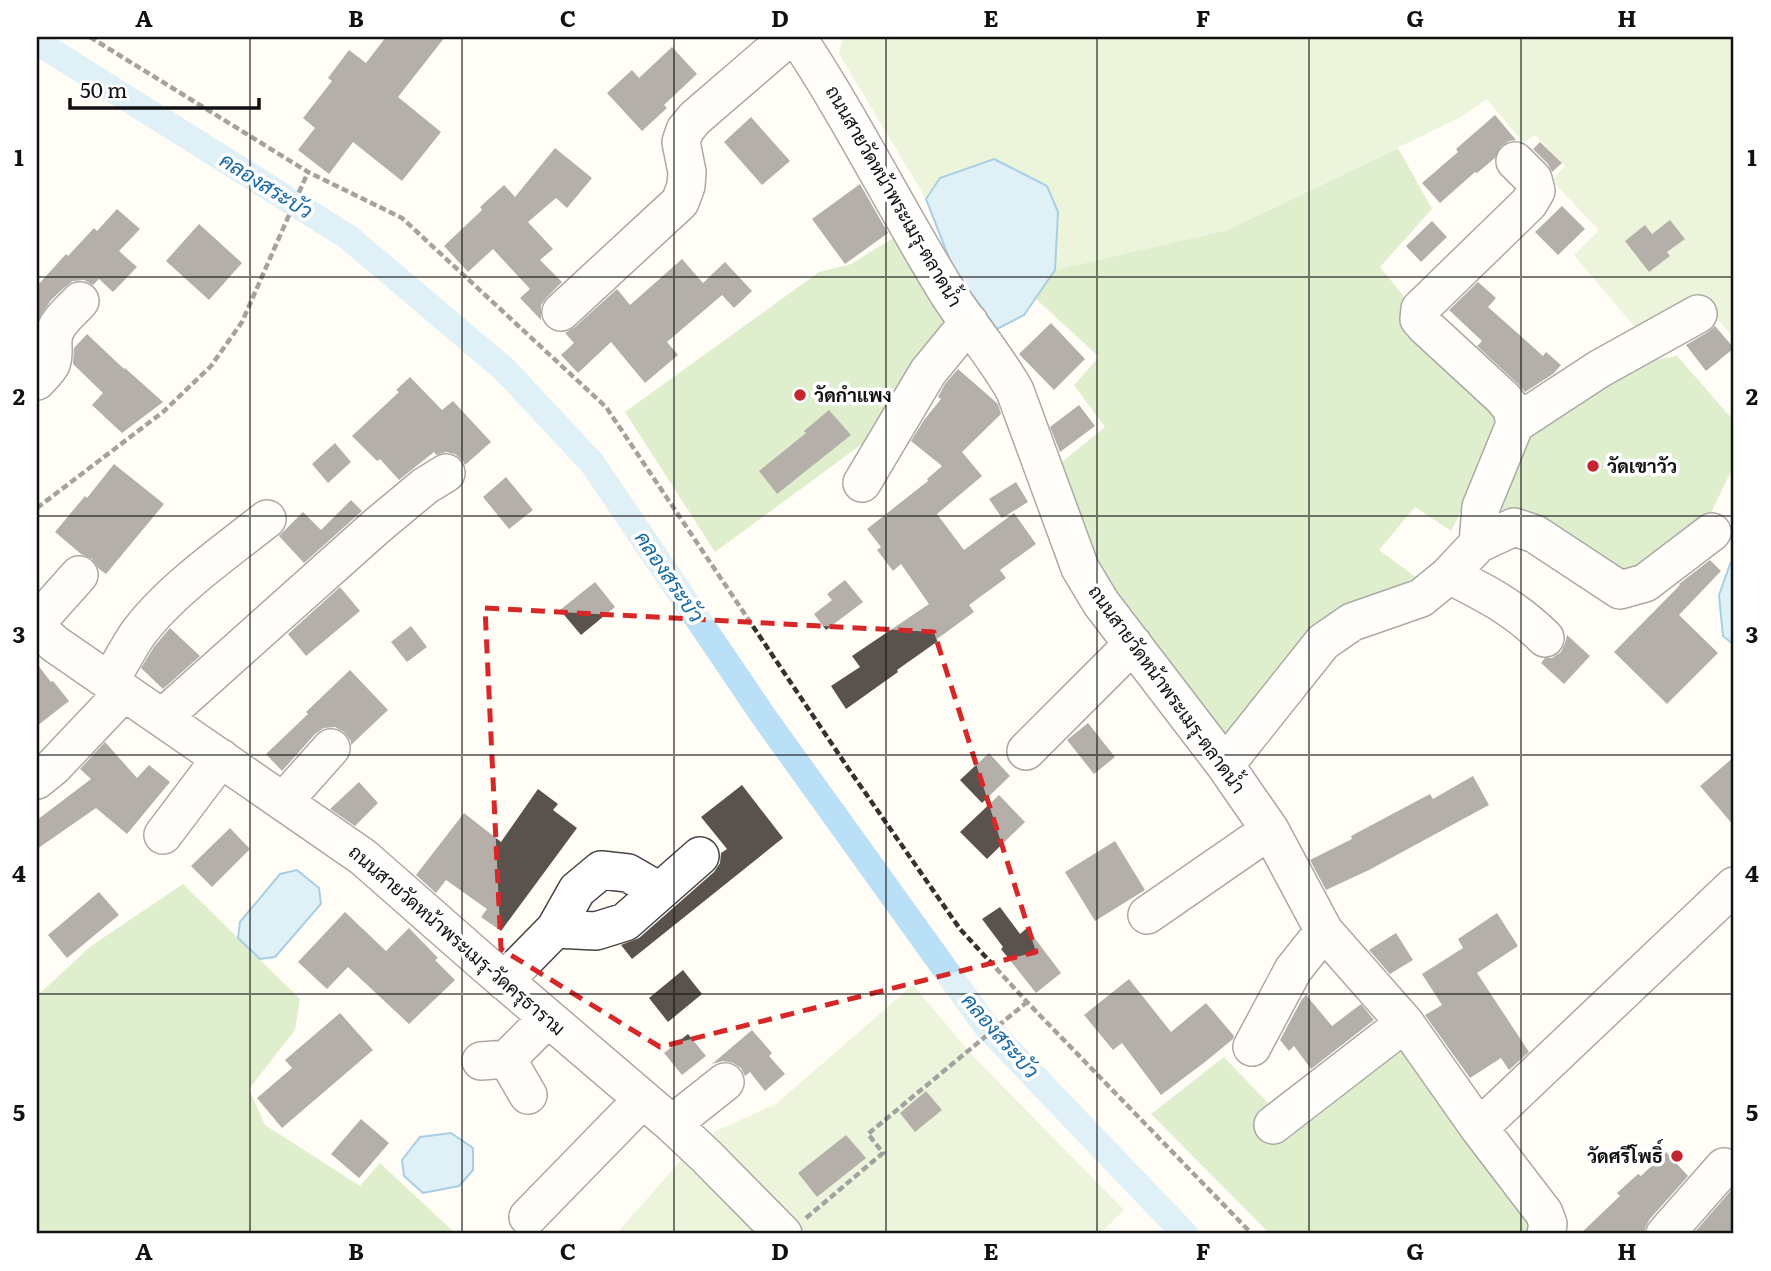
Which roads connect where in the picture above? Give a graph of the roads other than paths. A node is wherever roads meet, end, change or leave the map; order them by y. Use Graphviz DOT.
graph roads {
  1 [pos="789,37"];
  2 [pos="797,37"];
  3 [pos="1515,161"];
  4 [pos="80,301"];
  5 [pos="561,312"];
  6 [pos="1698,314"];
  7 [pos="969,322"];
  8 [pos="37,381"];
  9 [pos="1515,424"];
  10 [pos="446,472"];
  11 [pos="862,483"];
  12 [pos="267,519"];
  13 [pos="1712,532"];
  14 [pos="1478,544"];
  15 [pos="79,575"];
  16 [pos="1450,575"];
  17 [pos="41,638"];
  18 [pos="1545,638"];
  19 [pos="1133,644"];
  20 [pos="117,687"];
  21 [pos="162,718"];
  22 [pos="331,748"];
  23 [pos="1026,751"];
  24 [pos="221,758"];
  25 [pos="1225,765"];
  26 [pos="37,780"];
  27 [pos="283,802"];
  28 [pos="1270,830"];
  29 [pos="163,835"];
  30 [pos="700,856"];
  31 [pos="1734,886"];
  32 [pos="659,891"];
  33 [pos="1147,915"];
  34 [pos="555,929"];
  35 [pos="1324,931"];
  36 [pos="504,981"];
  37 [pos="548,1018"];
  38 [pos="1405,1023"];
  39 [pos="1252,1047"];
  40 [pos="725,1082"];
  41 [pos="528,1095"];
  42 [pos="643,1099"];
  43 [pos="672,1124"];
  44 [pos="1273,1125"];
  45 [pos="1479,1128"];
  46 [pos="1724,1167"];
  47 [pos="528,1217"];
  48 [pos="790,1230"];
  49 [pos="1546,1234"];
  50 [pos="1665,1234"];
  1 -- 5 [label="street"];
  2 -- 7 [label="street, ถนนสายวัดหน้าพระเมรุ-ตลาดน้ำ"];
  3 -- 9 [label="street"];
  4 -- 8 [label="street"];
  6 -- 9 [label="street"];
  7 -- 11 [label="street"];
  7 -- 19 [label="street, ถนนสายวัดหน้าพระเมรุ-ตลาดน้ำ"];
  9 -- 14 [label="street"];
  10 -- 21 [label="street"];
  12 -- 20 [label="street"];
  13 -- 14 [label="street"];
  14 -- 16 [label="street"];
  15 -- 17 [label="street"];
  16 -- 18 [label="street"];
  16 -- 25 [label="street"];
  17 -- 20 [label="street, ถนนสายวัดหน้าพระเมรุ-วัดครุธาราม"];
  19 -- 23 [label="street"];
  19 -- 25 [label="street, ถนนสายวัดหน้าพระเมรุ-ตลาดน้ำ"];
  20 -- 21 [label="street, ถนนสายวัดหน้าพระเมรุ-วัดครุธาราม"];
  20 -- 26 [label="street"];
  21 -- 24 [label="street, ถนนสายวัดหน้าพระเมรุ-วัดครุธาราม"];
  22 -- 27 [label="street"];
  24 -- 27 [label="street, ถนนสายวัดหน้าพระเมรุ-วัดครุธาราม"];
  24 -- 29 [label="street"];
  25 -- 28 [label="street, ถนนสายวัดหน้าพระเมรุ-ตลาดน้ำ"];
  27 -- 36 [label="street, ถนนสายวัดหน้าพระเมรุ-วัดครุธาราม"];
  28 -- 33 [label="street"];
  28 -- 35 [label="street, ถนนสายวัดหน้าพระเมรุ-ตลาดน้ำ"];
  30 -- 32 [label="street"];
  31 -- 45 [label="street"];
  32 -- 34 [label="street"];
  32 -- 34 [label="street"];
  34 -- 36 [label="street"];
  35 -- 38 [label="street, ถนนสายวัดหน้าพระเมรุ-ตลาดน้ำ"];
  35 -- 39 [label="street"];
  36 -- 37 [label="street, ถนนสายวัดหน้าพระเมรุ-วัดครุธาราม"];
  37 -- 41 [label="street"];
  37 -- 42 [label="street, ถนนสายวัดหน้าพระเมรุ-วัดครุธาราม"];
  38 -- 44 [label="street"];
  38 -- 45 [label="street, ถนนสายวัดหน้าพระเมรุ-ตลาดน้ำ"];
  40 -- 43 [label="street"];
  42 -- 43 [label="street, ถนนสายวัดหน้าพระเมรุ-วัดครุธาราม"];
  42 -- 47 [label="street"];
  43 -- 48 [label="street, ถนนสายวัดหน้าพระเมรุ-วัดครุธาราม"];
  45 -- 49 [label="street, ถนนสายวัดหน้าพระเมรุ-ตลาดน้ำ"];
  46 -- 50 [label="street"];
}
